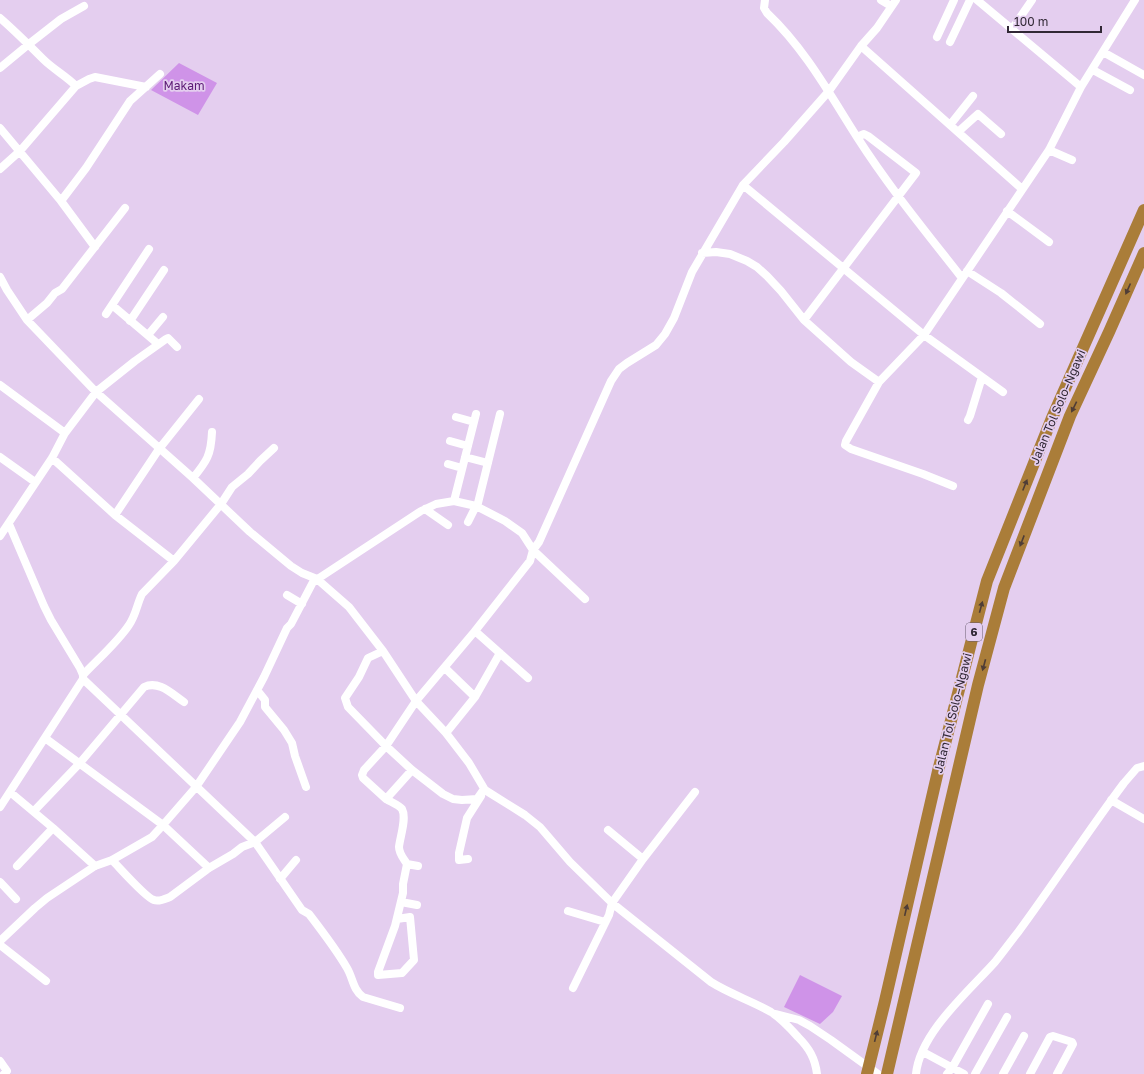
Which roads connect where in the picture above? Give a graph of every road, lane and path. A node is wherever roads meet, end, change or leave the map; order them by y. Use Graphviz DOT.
graph roads {
  1 [pos="765,0"];
  2 [pos="881,0"];
  3 [pos="954,0"];
  4 [pos="970,0"];
  5 [pos="1032,0"];
  6 [pos="1136,0"];
  7 [pos="982,2"];
  8 [pos="894,3"];
  9 [pos="84,6"];
  10 [pos="0,18"];
  11 [pos="1012,29"];
  12 [pos="937,37"];
  13 [pos="950,42"];
  14 [pos="29,44"];
  15 [pos="861,46"];
  16 [pos="1103,52"];
  17 [pos="0,68"];
  18 [pos="1092,70"];
  19 [pos="160,74"];
  20 [pos="1144,75"];
  21 [pos="76,86"];
  22 [pos="146,87"];
  23 [pos="1081,88"];
  24 [pos="1130,90"];
  25 [pos="829,91"];
  26 [pos="973,96"];
  27 [pos="950,125"];
  28 [pos="0,128"];
  29 [pos="958,132"];
  30 [pos="1001,134"];
  31 [pos="857,137"];
  32 [pos="1049,150"];
  33 [pos="20,151"];
  34 [pos="1072,160"];
  35 [pos="0,169"];
  36 [pos="743,185"];
  37 [pos="1022,189"];
  38 [pos="898,196"];
  39 [pos="61,201"];
  40 [pos="125,208"];
  41 [pos="1144,210"];
  42 [pos="1007,211"];
  43 [pos="1049,242"];
  44 [pos="95,247"];
  45 [pos="149,249"];
  46 [pos="702,253"];
  47 [pos="1144,253"];
  48 [pos="843,267"];
  49 [pos="164,270"];
  50 [pos="967,271"];
  51 [pos="0,277"];
  52 [pos="962,278"];
  53 [pos="112,305"];
  54 [pos="106,314"];
  55 [pos="163,316"];
  56 [pos="27,320"];
  57 [pos="804,320"];
  58 [pos="130,321"];
  59 [pos="1040,324"];
  60 [pos="148,335"];
  61 [pos="924,335"];
  62 [pos="158,344"];
  63 [pos="177,347"];
  64 [pos="982,377"];
  65 [pos="879,382"];
  66 [pos="0,385"];
  67 [pos="96,392"];
  68 [pos="1003,392"];
  69 [pos="199,399"];
  70 [pos="500,414"];
  71 [pos="456,417"];
  72 [pos="968,420"];
  73 [pos="212,432"];
  74 [pos="65,433"];
  75 [pos="450,441"];
  76 [pos="468,446"];
  77 [pos="274,448"];
  78 [pos="160,449"];
  79 [pos="0,457"];
  80 [pos="465,457"];
  81 [pos="52,458"];
  82 [pos="488,463"];
  83 [pos="448,464"];
  84 [pos="462,468"];
  85 [pos="193,478"];
  86 [pos="35,482"];
  87 [pos="953,486"];
  88 [pos="454,500"];
  89 [pos="221,504"];
  90 [pos="476,506"];
  91 [pos="425,509"];
  92 [pos="115,515"];
  93 [pos="468,522"];
  94 [pos="9,524"];
  95 [pos="448,526"];
  96 [pos="0,536"];
  97 [pos="533,550"];
  98 [pos="174,561"];
  99 [pos="317,579"];
  100 [pos="287,595"];
  101 [pos="585,599"];
  102 [pos="302,604"];
  103 [pos="475,631"];
  104 [pos="383,651"];
  105 [pos="500,653"];
  106 [pos="445,668"];
  107 [pos="83,677"];
  108 [pos="528,678"];
  109 [pos="257,690"];
  110 [pos="475,697"];
  111 [pos="416,701"];
  112 [pos="184,702"];
  113 [pos="120,716"];
  114 [pos="446,733"];
  115 [pos="45,738"];
  116 [pos="386,746"];
  117 [pos="79,764"];
  118 [pos="1144,766"];
  119 [pos="412,770"];
  120 [pos="196,787"];
  121 [pos="306,787"];
  122 [pos="484,790"];
  123 [pos="10,792"];
  124 [pos="695,792"];
  125 [pos="386,799"];
  126 [pos="1111,800"];
  127 [pos="0,807"];
  128 [pos="34,811"];
  129 [pos="285,817"];
  130 [pos="1144,819"];
  131 [pos="163,825"];
  132 [pos="53,828"];
  133 [pos="608,830"];
  134 [pos="255,842"];
  135 [pos="468,859"];
  136 [pos="643,859"];
  137 [pos="112,860"];
  138 [pos="296,860"];
  139 [pos="407,864"];
  140 [pos="17,866"];
  141 [pos="95,866"];
  142 [pos="418,866"];
  143 [pos="209,868"];
  144 [pos="280,879"];
  145 [pos="0,882"];
  146 [pos="16,899"];
  147 [pos="401,902"];
  148 [pos="612,903"];
  149 [pos="416,905"];
  150 [pos="568,911"];
  151 [pos="397,919"];
  152 [pos="606,922"];
  153 [pos="0,941"];
  154 [pos="0,945"];
  155 [pos="46,981"];
  156 [pos="573,988"];
  157 [pos="988,1004"];
  158 [pos="400,1008"];
  159 [pos="770,1012"];
  160 [pos="1007,1017"];
  161 [pos="1024,1036"];
  162 [pos="923,1052"];
  163 [pos="0,1061"];
  164 [pos="949,1071"];
  165 [pos="4,1074"];
  166 [pos="817,1074"];
  167 [pos="867,1074"];
  168 [pos="878,1074"];
  169 [pos="887,1074"];
  170 [pos="916,1074"];
  171 [pos="964,1074"];
  172 [pos="975,1074"];
  173 [pos="1003,1074"];
  174 [pos="1030,1074"];
  175 [pos="1057,1074"];
  1 -- 25 [label="street"];
  2 -- 8 [label="street"];
  3 -- 12 [label="street"];
  4 -- 13 [label="street"];
  5 -- 11 [label="street"];
  6 -- 16 [label="street"];
  7 -- 11 [label="street"];
  8 -- 15 [label="street"];
  9 -- 14 [label="street"];
  10 -- 14 [label="street"];
  11 -- 23 [label="street"];
  14 -- 17 [label="street"];
  14 -- 21 [label="street"];
  15 -- 25 [label="street"];
  15 -- 27 [label="street"];
  16 -- 18 [label="street"];
  16 -- 20 [label="street"];
  18 -- 23 [label="street"];
  18 -- 24 [label="street"];
  19 -- 22 [label="street"];
  21 -- 22 [label="street"];
  21 -- 33 [label="street"];
  22 -- 39 [label="street"];
  23 -- 32 [label="street"];
  25 -- 31 [label="street"];
  25 -- 36 [label="street"];
  26 -- 27 [label="street"];
  27 -- 29 [label="street"];
  28 -- 33 [label="street"];
  29 -- 30 [label="street"];
  29 -- 37 [label="street"];
  31 -- 38 [label="street"];
  31 -- 38 [label="street"];
  32 -- 34 [label="street"];
  32 -- 37 [label="street"];
  33 -- 35 [label="street"];
  33 -- 39 [label="street"];
  36 -- 46 [label="street"];
  36 -- 48 [label="street"];
  37 -- 42 [label="street"];
  38 -- 48 [label="street"];
  38 -- 52 [label="street"];
  39 -- 44 [label="street"];
  40 -- 44 [label="street"];
  167 -- 41 [label="highway, Jalan Tol Solo–Ngawi / 6, one-way"];
  42 -- 43 [label="street"];
  42 -- 50 [label="street"];
  44 -- 56 [label="street"];
  45 -- 53 [label="street"];
  46 -- 57 [label="street"];
  46 -- 97 [label="street"];
  47 -- 169 [label="highway, Jalan Tol Solo–Ngawi / 6, one-way"];
  48 -- 57 [label="street"];
  48 -- 61 [label="street"];
  49 -- 58 [label="street"];
  50 -- 52 [label="street"];
  50 -- 59 [label="street"];
  51 -- 56 [label="street"];
  52 -- 61 [label="street"];
  53 -- 54 [label="street"];
  53 -- 58 [label="street"];
  55 -- 60 [label="street"];
  56 -- 67 [label="street"];
  57 -- 65 [label="street"];
  58 -- 60 [label="street"];
  60 -- 62 [label="street"];
  61 -- 64 [label="street"];
  61 -- 65 [label="street"];
  62 -- 63 [label="street"];
  62 -- 67 [label="street"];
  64 -- 68 [label="street"];
  64 -- 72 [label="street"];
  65 -- 87 [label="street"];
  66 -- 74 [label="street"];
  67 -- 74 [label="street"];
  67 -- 78 [label="street"];
  69 -- 78 [label="street"];
  70 -- 82 [label="street"];
  71 -- 76 [label="street"];
  73 -- 85 [label="street"];
  74 -- 81 [label="street"];
  75 -- 76 [label="street"];
  76 -- 80 [label="street"];
  77 -- 89 [label="street"];
  78 -- 85 [label="street"];
  78 -- 92 [label="street"];
  79 -- 86 [label="street"];
  80 -- 82 [label="street"];
  80 -- 84 [label="street"];
  81 -- 86 [label="street"];
  81 -- 92 [label="street"];
  82 -- 90 [label="street"];
  83 -- 84 [label="street"];
  84 -- 88 [label="street"];
  85 -- 89 [label="street"];
  86 -- 94 [label="street"];
  88 -- 90 [label="street"];
  88 -- 91 [label="street"];
  89 -- 98 [label="street"];
  89 -- 99 [label="street"];
  90 -- 93 [label="street"];
  90 -- 97 [label="street"];
  91 -- 95 [label="street"];
  91 -- 99 [label="street"];
  92 -- 98 [label="street"];
  94 -- 96 [label="street"];
  94 -- 107 [label="street"];
  97 -- 101 [label="street"];
  97 -- 103 [label="street"];
  98 -- 107 [label="street"];
  99 -- 102 [label="street"];
  99 -- 104 [label="street"];
  100 -- 102 [label="street"];
  102 -- 109 [label="street"];
  103 -- 105 [label="street"];
  103 -- 106 [label="street"];
  104 -- 111 [label="street"];
  104 -- 116 [label="street"];
  105 -- 108 [label="street"];
  105 -- 110 [label="street"];
  106 -- 110 [label="street"];
  106 -- 111 [label="street"];
  107 -- 113 [label="street"];
  107 -- 115 [label="street"];
  109 -- 120 [label="street"];
  109 -- 121 [label="street"];
  110 -- 114 [label="street"];
  111 -- 114 [label="street"];
  111 -- 116 [label="street"];
  112 -- 113 [label="street"];
  113 -- 117 [label="street"];
  113 -- 120 [label="street"];
  114 -- 122 [label="street"];
  115 -- 117 [label="street"];
  115 -- 123 [label="street"];
  116 -- 119 [label="street"];
  116 -- 125 [label="street"];
  117 -- 128 [label="street"];
  117 -- 131 [label="street"];
  118 -- 126 [label="street"];
  119 -- 122 [label="street"];
  119 -- 125 [label="street"];
  120 -- 131 [label="street"];
  120 -- 134 [label="street"];
  122 -- 135 [label="street"];
  122 -- 148 [label="street"];
  123 -- 127 [label="street"];
  123 -- 128 [label="street"];
  124 -- 136 [label="street"];
  125 -- 139 [label="street"];
  126 -- 130 [label="street"];
  126 -- 162 [label="street"];
  128 -- 132 [label="street"];
  129 -- 134 [label="street"];
  131 -- 137 [label="street"];
  131 -- 143 [label="street"];
  132 -- 140 [label="street"];
  132 -- 141 [label="street"];
  133 -- 136 [label="street"];
  134 -- 143 [label="street"];
  134 -- 144 [label="street"];
  136 -- 148 [label="street"];
  137 -- 141 [label="street"];
  137 -- 143 [label="street"];
  138 -- 144 [label="street"];
  139 -- 142 [label="street"];
  139 -- 147 [label="street"];
  141 -- 153 [label="street"];
  144 -- 158 [label="street"];
  145 -- 146 [label="street"];
  147 -- 149 [label="street"];
  147 -- 151 [label="street"];
  148 -- 152 [label="street"];
  148 -- 159 [label="street"];
  150 -- 152 [label="street"];
  151 -- 151 [label="street"];
  152 -- 156 [label="street"];
  154 -- 155 [label="street"];
  157 -- 164 [label="street"];
  159 -- 166 [label="street"];
  159 -- 168 [label="street"];
  160 -- 172 [label="street"];
  161 -- 173 [label="street"];
  162 -- 164 [label="street"];
  162 -- 170 [label="street"];
  163 -- 165 [label="street"];
  164 -- 171 [label="street"];
  174 -- 175 [label="street"];
}
